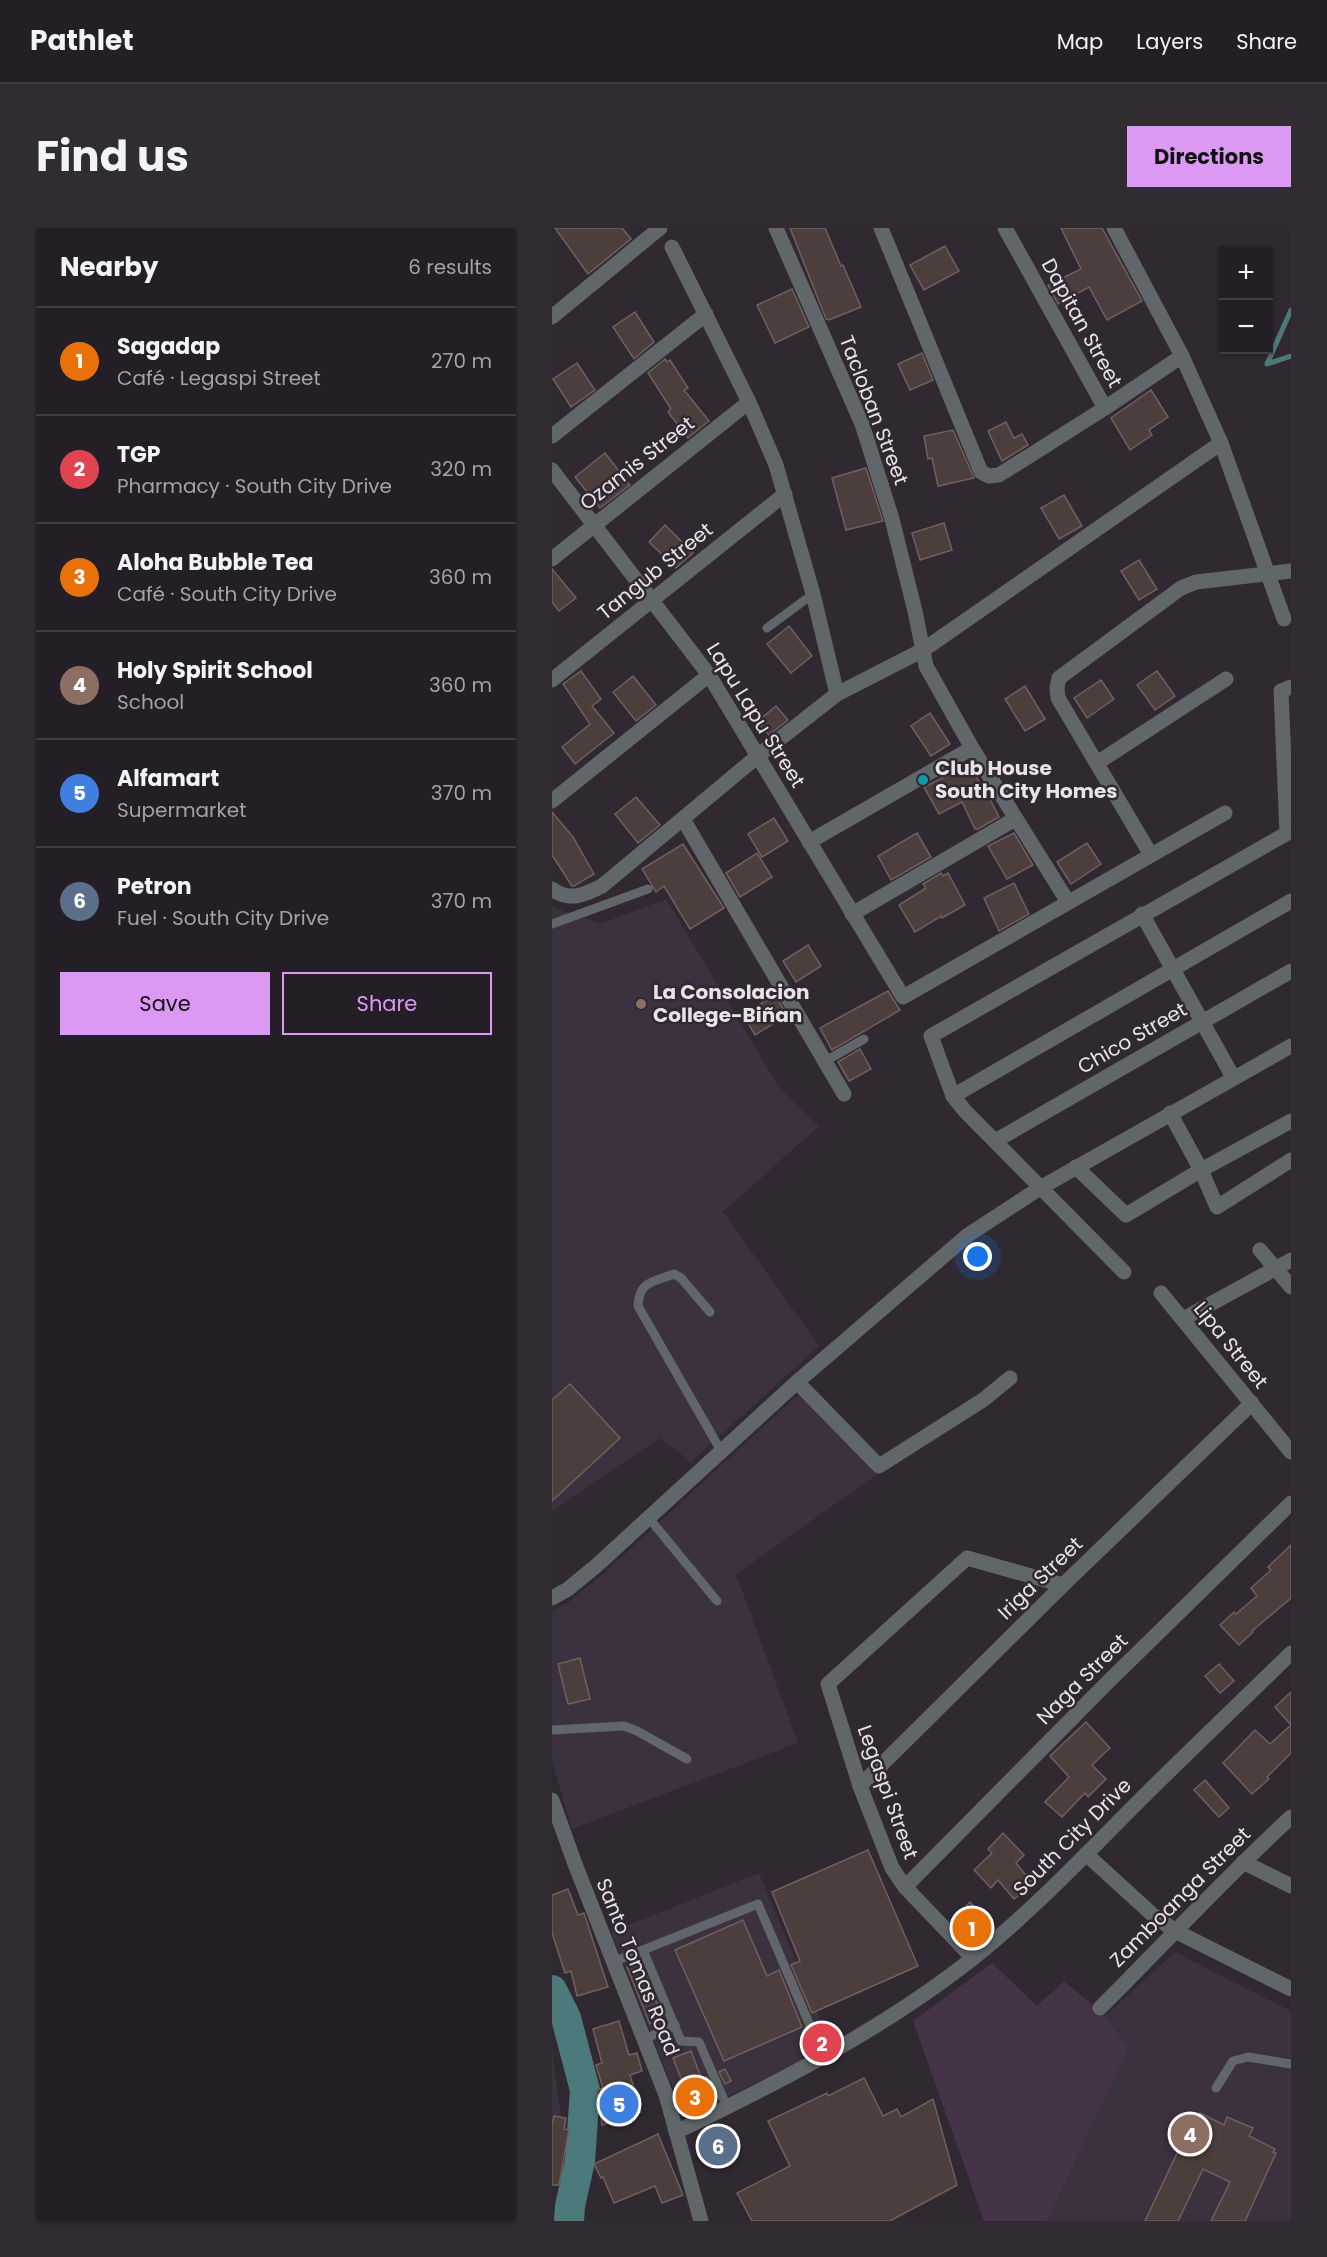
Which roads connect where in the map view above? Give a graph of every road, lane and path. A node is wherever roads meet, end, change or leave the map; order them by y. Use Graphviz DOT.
graph roads {
  1 [pos="660,228"];
  2 [pos="776,228"];
  3 [pos="881,228"];
  4 [pos="1005,228"];
  5 [pos="1114,228"];
  6 [pos="672,247"];
  7 [pos="706,314"];
  8 [pos="552,317"];
  9 [pos="1182,356"];
  10 [pos="749,402"];
  11 [pos="1106,408"];
  12 [pos="552,436"];
  13 [pos="1221,443"];
  14 [pos="552,470"];
  15 [pos="785,494"];
  16 [pos="592,525"];
  17 [pos="552,559"];
  18 [pos="1291,571"];
  19 [pos="1269,574"];
  20 [pos="813,594"];
  21 [pos="652,600"];
  22 [pos="1284,619"];
  23 [pos="767,628"];
  24 [pos="923,650"];
  25 [pos="709,675"];
  26 [pos="1226,679"];
  27 [pos="552,680"];
  28 [pos="1291,687"];
  29 [pos="837,694"];
  30 [pos="972,748"];
  31 [pos="759,755"];
  32 [pos="1097,763"];
  33 [pos="552,801"];
  34 [pos="1225,813"];
  35 [pos="683,819"];
  36 [pos="1015,819"];
  37 [pos="1289,832"];
  38 [pos="809,842"];
  39 [pos="1151,855"];
  40 [pos="552,889"];
  41 [pos="648,889"];
  42 [pos="574,896"];
  43 [pos="1291,901"];
  44 [pos="1068,902"];
  45 [pos="579,914"];
  46 [pos="852,914"];
  47 [pos="1143,914"];
  48 [pos="552,924"];
  49 [pos="1173,970"];
  50 [pos="1291,971"];
  51 [pos="1202,1022"];
  52 [pos="864,1039"];
  53 [pos="1291,1046"];
  54 [pos="824,1062"];
  55 [pos="1233,1077"];
  56 [pos="844,1094"];
  57 [pos="953,1096"];
  58 [pos="1170,1113"];
  59 [pos="1291,1121"];
  60 [pos="995,1141"];
  61 [pos="1291,1160"];
  62 [pos="1076,1167"];
  63 [pos="1202,1170"];
  64 [pos="1040,1188"];
  65 [pos="1260,1250"];
  66 [pos="1291,1260"];
  67 [pos="1275,1269"];
  68 [pos="1124,1272"];
  69 [pos="1291,1287"];
  70 [pos="1161,1293"];
  71 [pos="710,1312"];
  72 [pos="1183,1319"];
  73 [pos="1010,1378"];
  74 [pos="797,1382"];
  75 [pos="1252,1403"];
  76 [pos="721,1451"];
  77 [pos="1291,1452"];
  78 [pos="1291,1503"];
  79 [pos="648,1517"];
  80 [pos="1063,1585"];
  81 [pos="552,1598"];
  82 [pos="717,1601"];
  83 [pos="1291,1653"];
  84 [pos="552,1730"];
  85 [pos="687,1759"];
  86 [pos="860,1786"];
  87 [pos="552,1800"];
  88 [pos="1291,1817"];
  89 [pos="1086,1854"];
  90 [pos="1243,1862"];
  91 [pos="1291,1886"];
  92 [pos="905,1887"];
  93 [pos="1177,1932"];
  94 [pos="643,1950"];
  95 [pos="973,1958"];
  96 [pos="613,1962"];
  97 [pos="1291,1989"];
  98 [pos="1100,2008"];
  99 [pos="675,2025"];
  100 [pos="645,2039"];
  101 [pos="823,2056"];
  102 [pos="1291,2064"];
  103 [pos="1216,2088"];
  104 [pos="727,2107"];
  105 [pos="676,2132"];
  106 [pos="701,2221"];
  1 -- 8 [label="street"];
  2 -- 24 [label="street, Tacloban Street"];
  3 -- 11 [label="street"];
  4 -- 11 [label="street, Dapitan Street"];
  5 -- 9 [label="street"];
  6 -- 7 [label="street"];
  7 -- 10 [label="street"];
  7 -- 12 [label="street"];
  9 -- 11 [label="street"];
  9 -- 13 [label="street"];
  10 -- 15 [label="street"];
  10 -- 16 [label="street, Ozamis Street"];
  13 -- 19 [label="street"];
  13 -- 24 [label="street"];
  14 -- 16 [label="street, Lapu Lapu Street"];
  15 -- 20 [label="street"];
  15 -- 21 [label="street, Tangub Street"];
  16 -- 17 [label="street, Ozamis Street"];
  16 -- 21 [label="street, Lapu Lapu Street"];
  18 -- 19 [label="street"];
  19 -- 22 [label="street"];
  19 -- 32 [label="street"];
  20 -- 23 [label="lane"];
  20 -- 29 [label="street"];
  21 -- 25 [label="street, Lapu Lapu Street"];
  21 -- 27 [label="street, Tangub Street"];
  24 -- 29 [label="street"];
  24 -- 30 [label="street, Tacloban Street"];
  25 -- 31 [label="street, Lapu Lapu Street"];
  25 -- 33 [label="street"];
  26 -- 32 [label="street"];
  28 -- 37 [label="street"];
  29 -- 31 [label="street"];
  30 -- 36 [label="street, Tacloban Street"];
  30 -- 38 [label="street"];
  31 -- 35 [label="street"];
  31 -- 38 [label="street, Lapu Lapu Street"];
  32 -- 39 [label="street"];
  34 -- 39 [label="street"];
  35 -- 42 [label="street"];
  35 -- 54 [label="street"];
  36 -- 44 [label="street, Tacloban Street"];
  36 -- 46 [label="street"];
  37 -- 47 [label="street"];
  38 -- 46 [label="street, Lapu Lapu Street"];
  39 -- 44 [label="street"];
  40 -- 42 [label="street"];
  41 -- 45 [label="lane"];
  42 -- 45 [label="lane"];
  43 -- 49 [label="street"];
  44 -- 46 [label="street, Lapu Lapu Street"];
  45 -- 48 [label="lane"];
  47 -- 49 [label="street"];
  47 -- 57 [label="street"];
  49 -- 51 [label="street"];
  49 -- 57 [label="street"];
  50 -- 51 [label="street, Chico Street"];
  51 -- 55 [label="street"];
  51 -- 60 [label="street, Chico Street"];
  52 -- 54 [label="lane"];
  53 -- 55 [label="street"];
  54 -- 56 [label="street"];
  55 -- 58 [label="street"];
  57 -- 60 [label="street"];
  58 -- 62 [label="street"];
  58 -- 63 [label="street"];
  59 -- 63 [label="street"];
  60 -- 64 [label="street"];
  61 -- 63 [label="street"];
  62 -- 63 [label="street"];
  62 -- 64 [label="street"];
  64 -- 68 [label="street"];
  64 -- 74 [label="street"];
  65 -- 67 [label="street"];
  66 -- 67 [label="street"];
  67 -- 69 [label="street"];
  67 -- 72 [label="street"];
  70 -- 72 [label="street, Lipa Street"];
  71 -- 76 [label="lane"];
  72 -- 75 [label="street, Lipa Street"];
  73 -- 74 [label="street"];
  74 -- 76 [label="street"];
  75 -- 77 [label="street, Lipa Street"];
  75 -- 80 [label="street, Iriga Street"];
  76 -- 79 [label="street"];
  78 -- 92 [label="street, Naga Street"];
  79 -- 81 [label="street"];
  79 -- 82 [label="lane"];
  80 -- 86 [label="street, Iriga Street"];
  80 -- 86 [label="street, Legaspi Street"];
  83 -- 89 [label="street, South City Drive"];
  84 -- 85 [label="lane"];
  86 -- 92 [label="street, Legaspi Street"];
  87 -- 96 [label="street, Santo Tomas Road"];
  88 -- 90 [label="street, Zamboanga Street"];
  89 -- 93 [label="street"];
  89 -- 95 [label="street, South City Drive"];
  90 -- 91 [label="street"];
  90 -- 93 [label="street, Zamboanga Street"];
  92 -- 95 [label="street, Legaspi Street"];
  93 -- 97 [label="street"];
  93 -- 98 [label="street, Zamboanga Street"];
  94 -- 96 [label="lane"];
  94 -- 99 [label="lane"];
  94 -- 101 [label="lane"];
  95 -- 101 [label="street, South City Drive"];
  96 -- 100 [label="street, Santo Tomas Road"];
  99 -- 100 [label="lane"];
  99 -- 104 [label="lane"];
  100 -- 105 [label="street, Santo Tomas Road"];
  101 -- 104 [label="street, South City Drive"];
  102 -- 103 [label="lane"];
  104 -- 105 [label="street, South City Drive"];
  105 -- 106 [label="street, Santo Tomas Road"];
}
